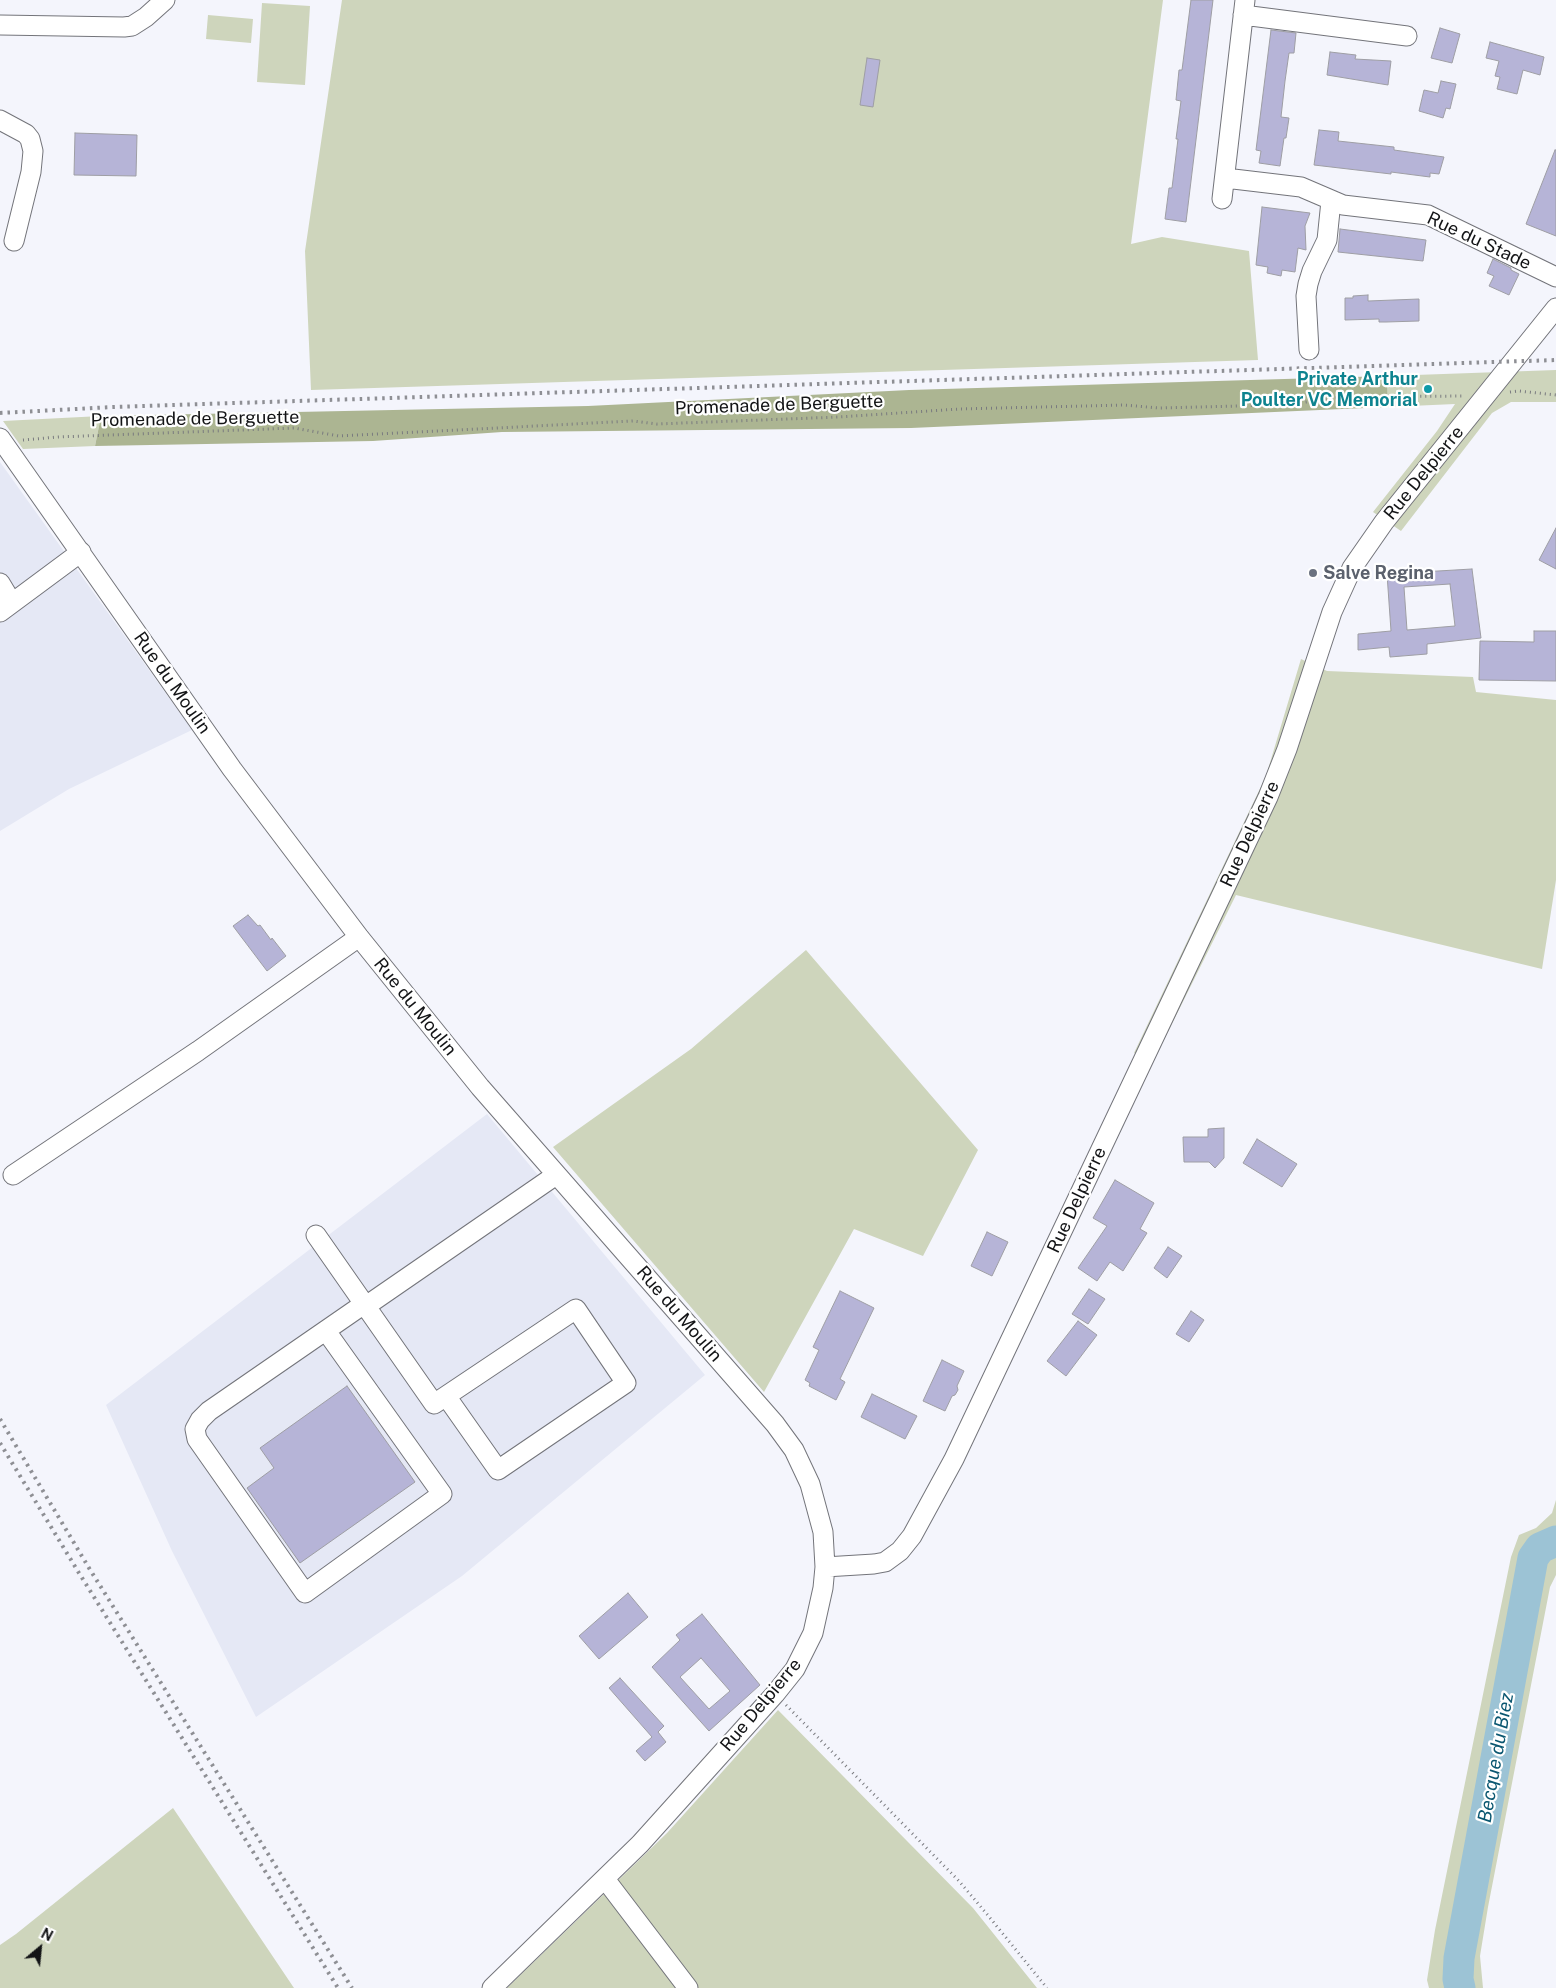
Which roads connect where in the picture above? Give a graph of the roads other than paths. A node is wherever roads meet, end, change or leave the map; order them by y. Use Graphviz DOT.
graph roads {
  1 [pos="165,0"];
  2 [pos="1244,7"];
  3 [pos="0,25"];
  4 [pos="1407,36"];
  5 [pos="0,120"];
  6 [pos="1225,178"];
  7 [pos="1222,199"];
  8 [pos="1331,201"];
  9 [pos="14,241"];
  10 [pos="1556,277"];
  11 [pos="1556,308"];
  12 [pos="1309,350"];
  13 [pos="1,440"];
  14 [pos="80,552"];
  15 [pos="0,583"];
  16 [pos="6,608"];
  17 [pos="359,937"];
  18 [pos="13,1175"];
  19 [pos="556,1175"];
  20 [pos="316,1235"];
  21 [pos="365,1305"];
  22 [pos="326,1332"];
  23 [pos="446,1396"];
  24 [pos="825,1567"];
  25 [pos="605,1879"];
  26 [pos="492,1988"];
  27 [pos="688,1988"];
  1 -- 3 [label="street"];
  2 -- 4 [label="street"];
  2 -- 6 [label="street"];
  5 -- 9 [label="street"];
  6 -- 7 [label="street"];
  6 -- 8 [label="street, Rue du Stade"];
  8 -- 10 [label="street, Rue du Stade"];
  8 -- 12 [label="street"];
  11 -- 24 [label="street, Rue Delpierre"];
  13 -- 14 [label="street, Rue du Moulin"];
  14 -- 16 [label="street"];
  14 -- 17 [label="street, Rue du Moulin"];
  15 -- 16 [label="street"];
  17 -- 18 [label="street"];
  17 -- 19 [label="street, Rue du Moulin"];
  19 -- 21 [label="street"];
  19 -- 24 [label="street, Rue du Moulin"];
  20 -- 21 [label="street"];
  21 -- 22 [label="street"];
  21 -- 23 [label="street"];
  22 -- 22 [label="street"];
  23 -- 23 [label="street"];
  24 -- 25 [label="street, Rue Delpierre"];
  25 -- 26 [label="street, Rue Delpierre"];
  25 -- 27 [label="street"];
}
